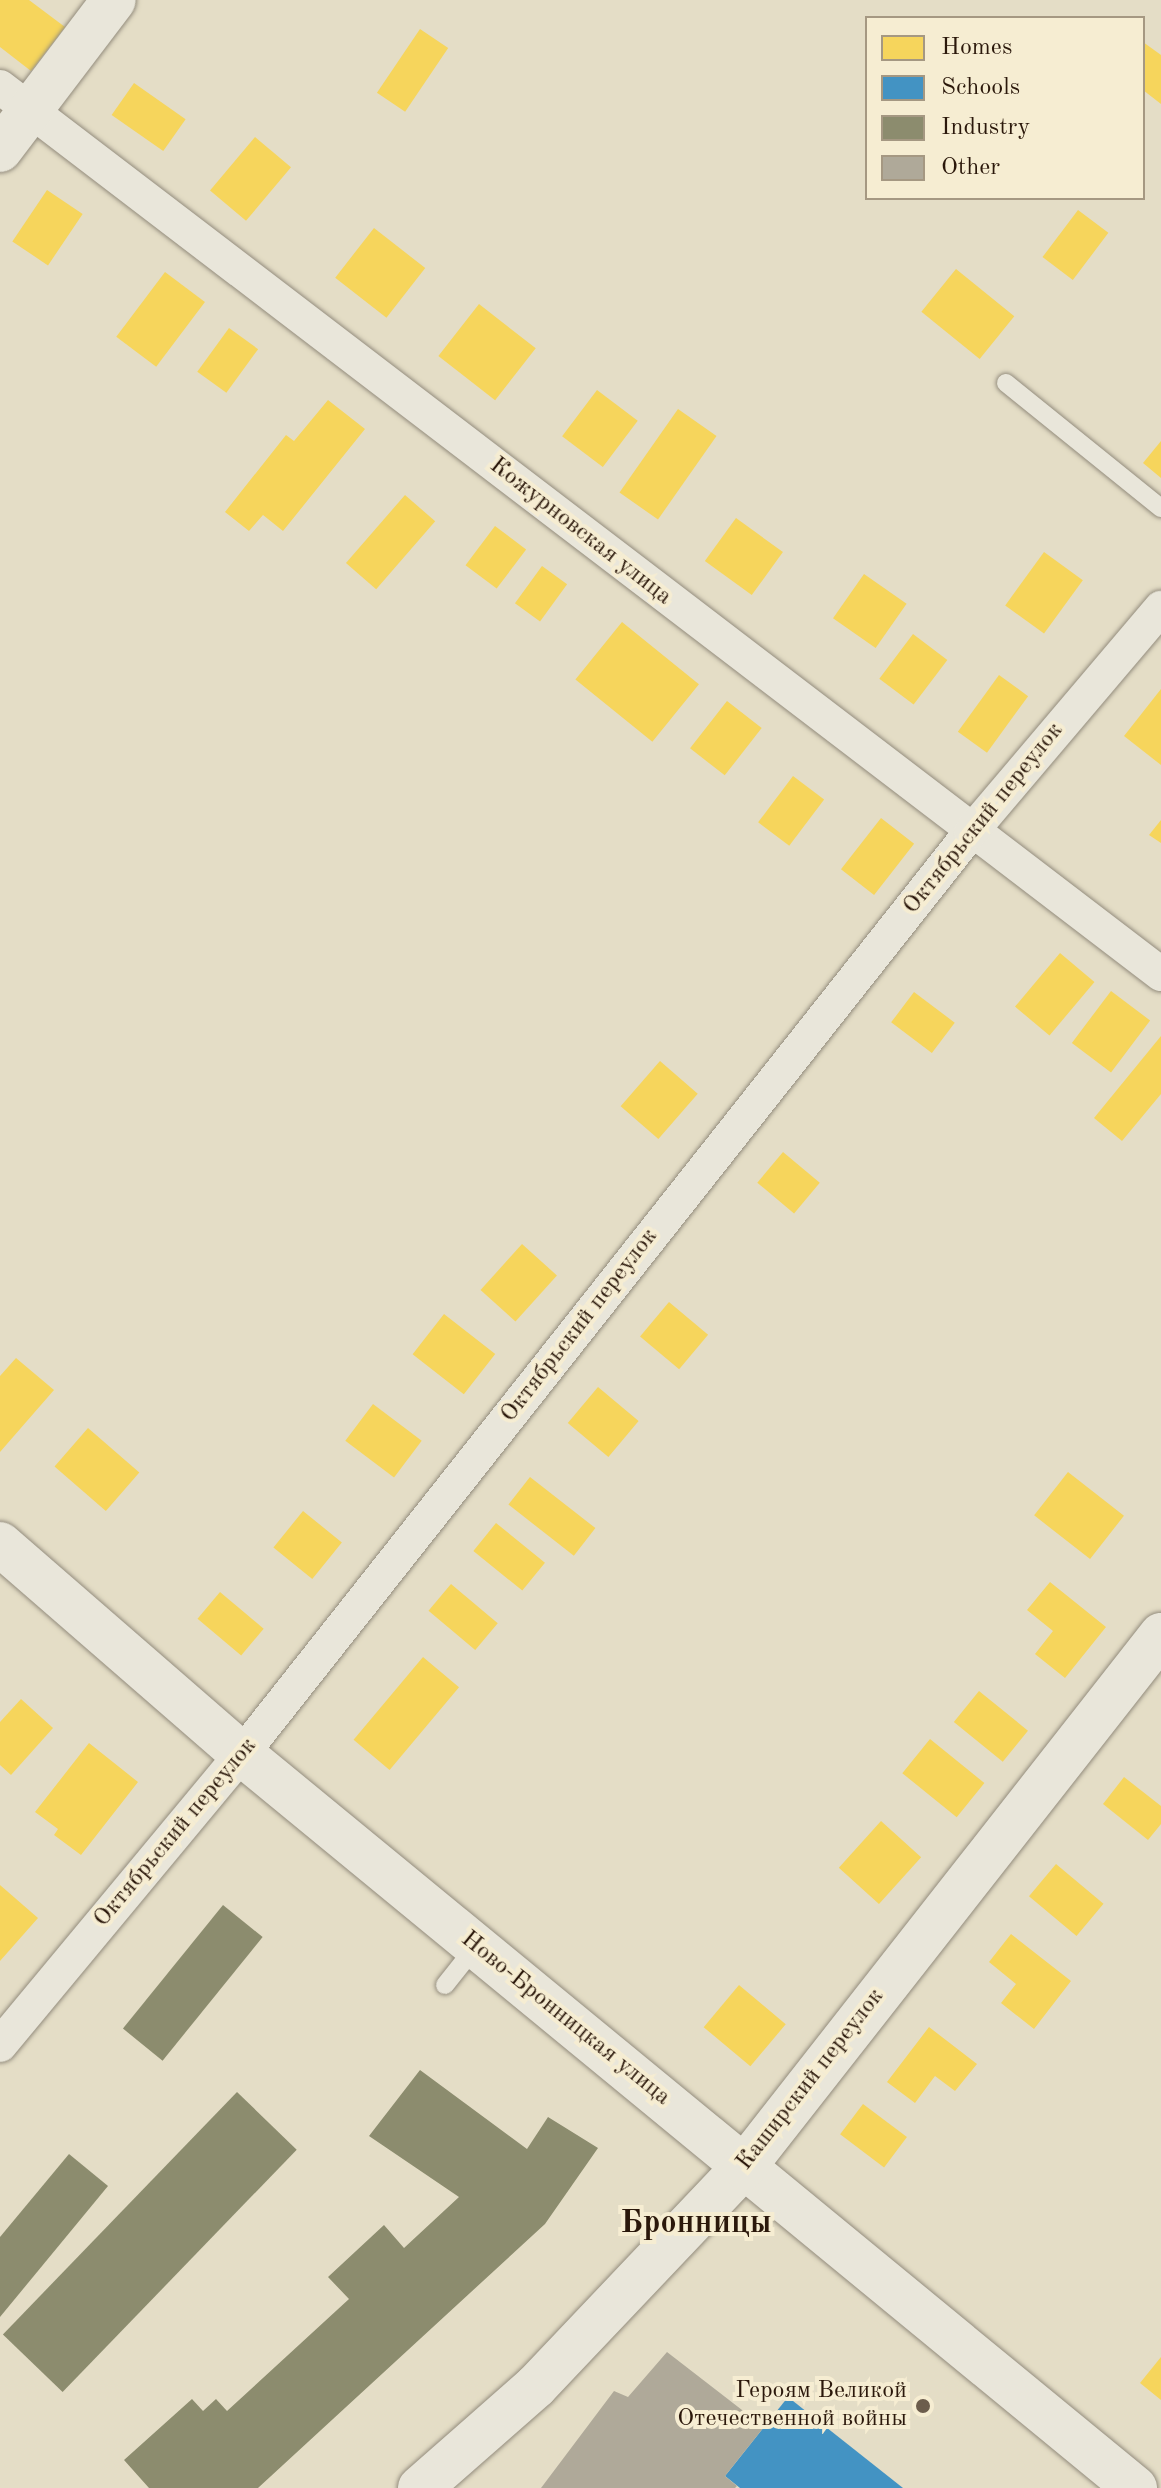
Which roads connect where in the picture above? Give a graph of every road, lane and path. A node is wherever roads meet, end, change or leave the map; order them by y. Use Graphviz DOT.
graph roads {
  1 [pos="114,0"];
  2 [pos="15,98"];
  3 [pos="0,150"];
  4 [pos="1006,383"];
  5 [pos="1161,508"];
  6 [pos="1161,608"];
  7 [pos="971,832"];
  8 [pos="1161,974"];
  9 [pos="0,1544"];
  10 [pos="1161,1635"];
  11 [pos="242,1754"];
  12 [pos="476,1946"];
  13 [pos="445,1985"];
  14 [pos="0,2045"];
  15 [pos="744,2167"];
  16 [pos="420,2488"];
  17 [pos="1135,2488"];
  1 -- 2 [label="street"];
  2 -- 3 [label="street"];
  2 -- 7 [label="street, Кожурновская улица"];
  4 -- 5 [label="lane"];
  6 -- 7 [label="street, Октябрьский переулок"];
  7 -- 8 [label="street, Кожурновская улица"];
  7 -- 11 [label="street, Октябрьский переулок"];
  9 -- 11 [label="street, Ново-Бронницкая улица"];
  10 -- 15 [label="street, Каширский переулок"];
  11 -- 12 [label="street, Ново-Бронницкая улица"];
  11 -- 14 [label="street, Октябрьский переулок"];
  12 -- 13 [label="lane"];
  12 -- 15 [label="street, Ново-Бронницкая улица"];
  15 -- 16 [label="street, Каширский переулок"];
  15 -- 17 [label="street, Ново-Бронницкая улица"];
}
